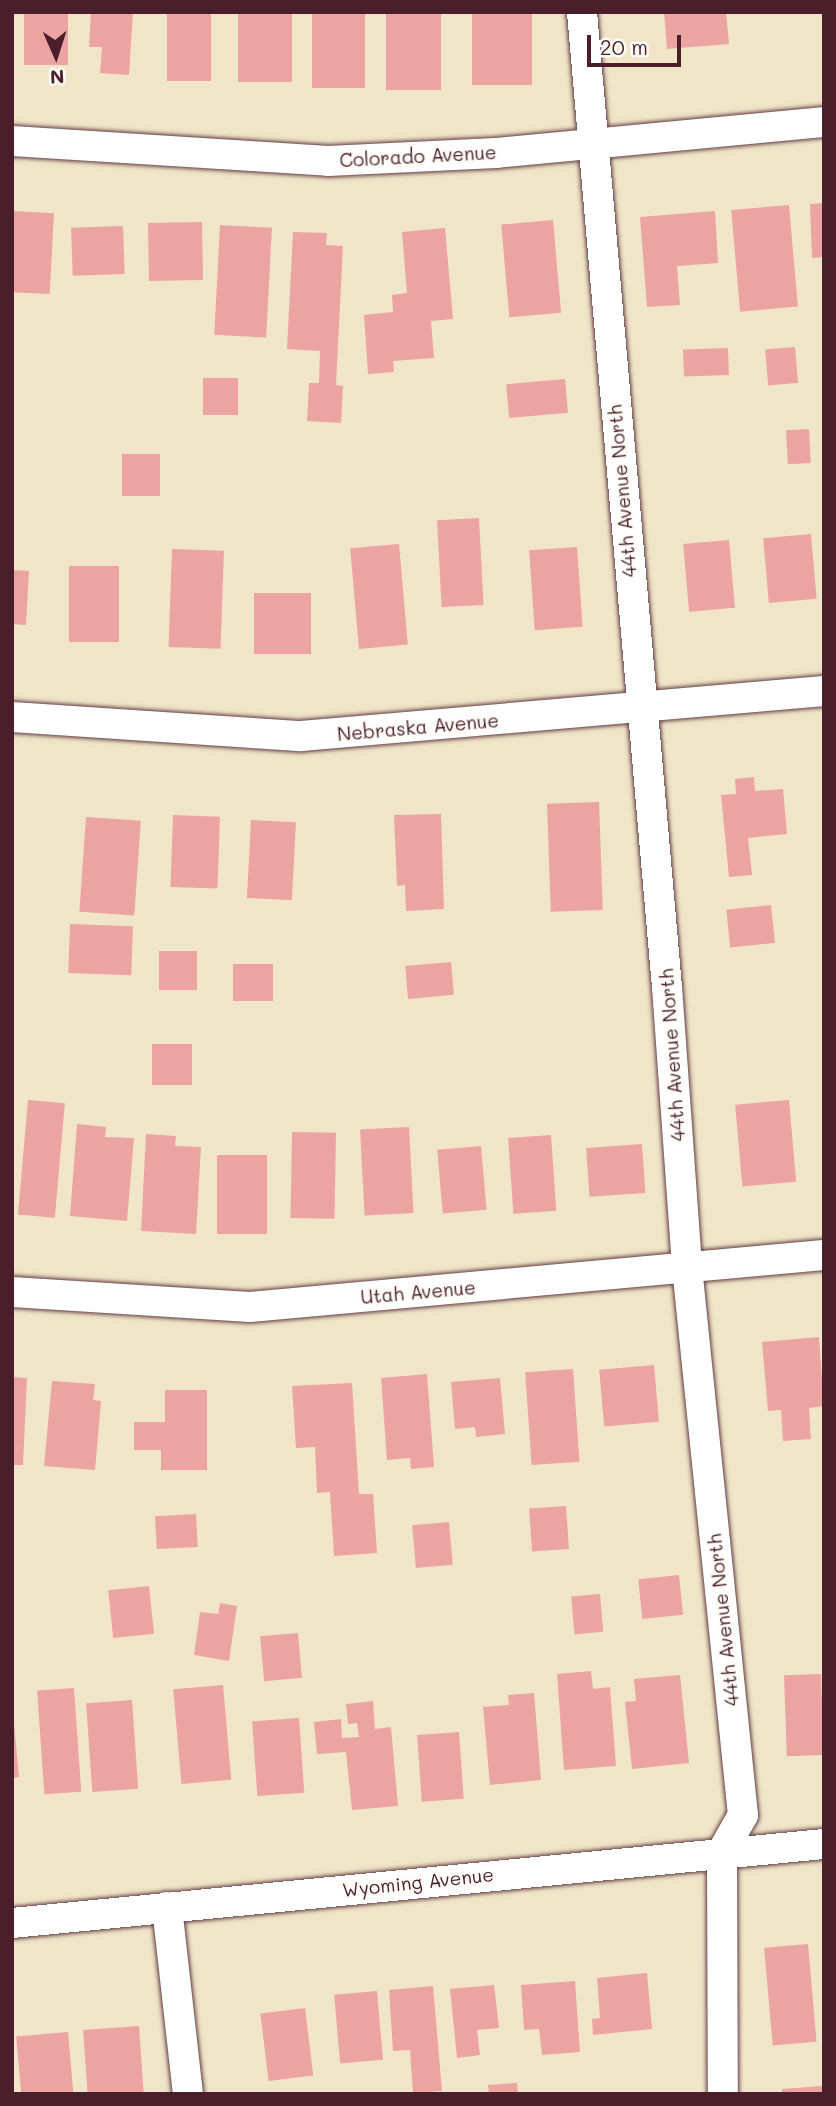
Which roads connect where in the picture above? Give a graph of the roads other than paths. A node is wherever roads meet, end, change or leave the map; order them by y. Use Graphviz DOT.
graph roads {
  1 [pos="582,12"];
  2 [pos="824,122"];
  3 [pos="12,141"];
  4 [pos="591,144"];
  5 [pos="824,691"];
  6 [pos="643,709"];
  7 [pos="12,717"];
  8 [pos="824,1255"];
  9 [pos="687,1267"];
  10 [pos="12,1292"];
  11 [pos="824,1844"];
  12 [pos="722,1852"];
  13 [pos="167,1907"];
  14 [pos="12,1923"];
  15 [pos="188,2094"];
  16 [pos="723,2094"];
  1 -- 4 [label="street, 44th Avenue North"];
  2 -- 4 [label="street, Colorado Avenue"];
  3 -- 4 [label="street, Colorado Avenue"];
  4 -- 6 [label="street, 44th Avenue North"];
  5 -- 6 [label="street, Nebraska Avenue"];
  6 -- 7 [label="street, Nebraska Avenue"];
  6 -- 9 [label="street, 44th Avenue North"];
  8 -- 9 [label="street, Utah Avenue"];
  9 -- 10 [label="street, Utah Avenue"];
  9 -- 12 [label="street, 44th Avenue North"];
  11 -- 12 [label="street, Wyoming Avenue"];
  12 -- 13 [label="street, Wyoming Avenue"];
  12 -- 16 [label="street, 44th Avenue North"];
  13 -- 14 [label="street, Wyoming Avenue"];
  13 -- 15 [label="street"];
}
